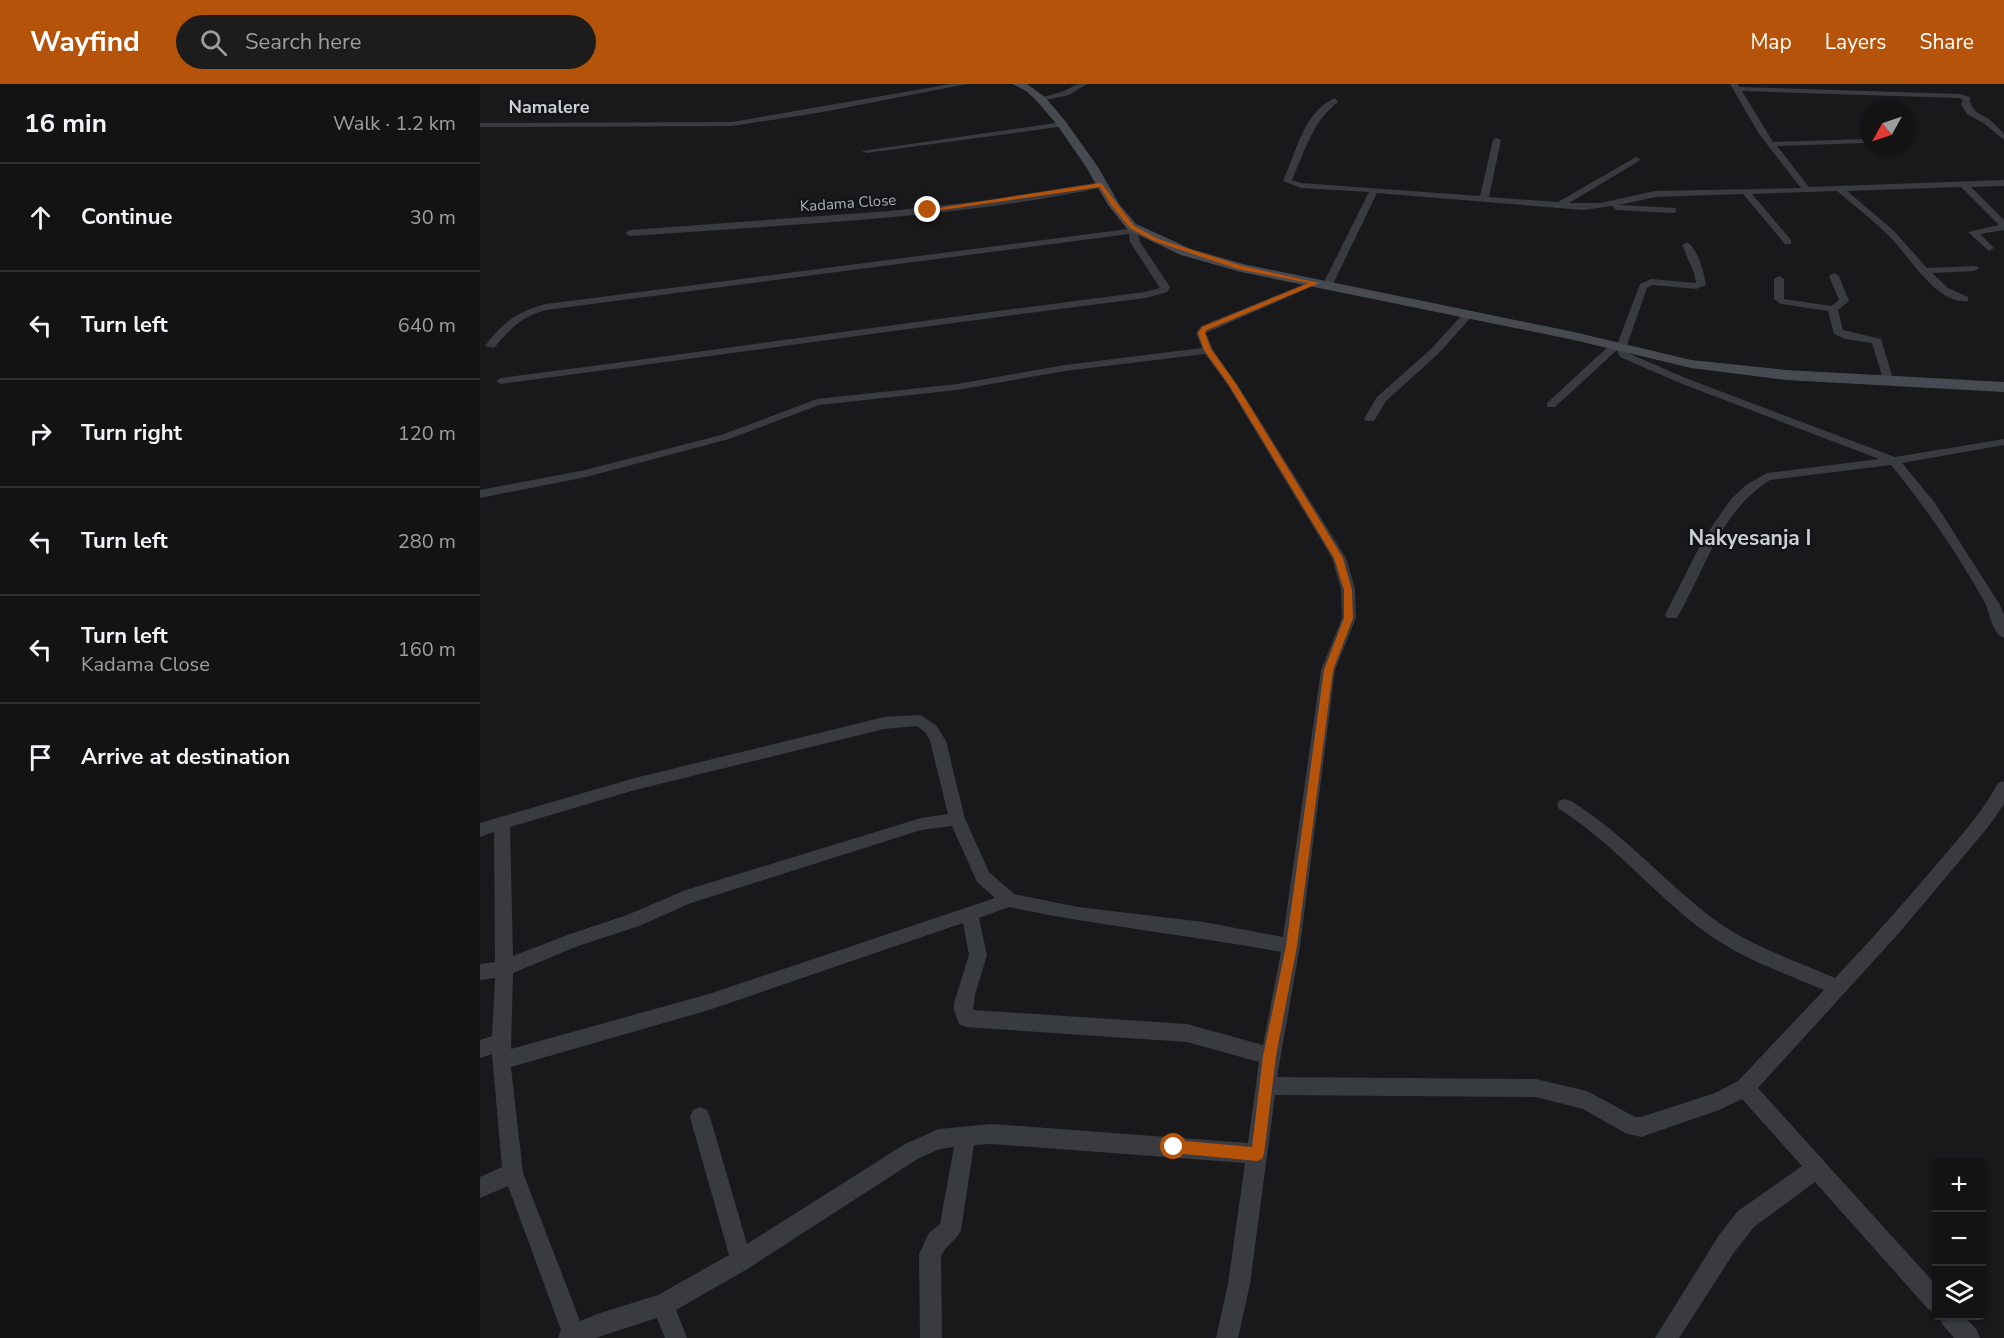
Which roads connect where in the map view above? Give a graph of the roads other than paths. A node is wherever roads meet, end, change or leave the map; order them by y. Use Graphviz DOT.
graph roads {
  1 [pos="963,84"];
  2 [pos="1018,84"];
  3 [pos="1083,84"];
  4 [pos="1735,86"];
  5 [pos="1041,99"];
  6 [pos="1335,99"];
  7 [pos="1989,122"];
  8 [pos="2004,122"];
  9 [pos="1062,124"];
  10 [pos="480,125"];
  11 [pos="2004,138"];
  12 [pos="1497,140"];
  13 [pos="1860,141"];
  14 [pos="1771,144"];
  15 [pos="866,151"];
  16 [pos="2004,183"];
  17 [pos="1963,184"];
  18 [pos="1101,185"];
  19 [pos="1839,189"];
  20 [pos="1374,190"];
  21 [pos="1807,190"];
  22 [pos="1746,192"];
  23 [pos="1484,198"];
  24 [pos="1560,205"];
  25 [pos="1604,205"];
  26 [pos="1673,210"];
  27 [pos="2004,226"];
  28 [pos="1132,229"];
  29 [pos="630,233"];
  30 [pos="1788,242"];
  31 [pos="1687,245"];
  32 [pos="1989,248"];
  33 [pos="1974,268"];
  34 [pos="1923,272"];
  35 [pos="1834,276"];
  36 [pos="1779,279"];
  37 [pos="1322,283"];
  38 [pos="1965,299"];
  39 [pos="1833,309"];
  40 [pos="1469,314"];
  41 [pos="490,346"];
  42 [pos="1618,347"];
  43 [pos="1208,350"];
  44 [pos="1888,380"];
  45 [pos="501,381"];
  46 [pos="2004,387"];
  47 [pos="1551,405"];
  48 [pos="1370,419"];
  49 [pos="2004,442"];
  50 [pos="1894,462"];
  51 [pos="480,494"];
  52 [pos="1672,615"];
  53 [pos="2004,633"];
  54 [pos="2004,787"];
  55 [pos="1565,805"];
  56 [pos="957,819"];
  57 [pos="502,826"];
  58 [pos="480,830"];
  59 [pos="1008,900"];
  60 [pos="969,914"];
  61 [pos="1291,946"];
  62 [pos="504,968"];
  63 [pos="480,972"];
  64 [pos="1836,987"];
  65 [pos="480,1049"];
  66 [pos="501,1052"];
  67 [pos="1270,1056"];
  68 [pos="1266,1086"];
  69 [pos="1745,1088"];
  70 [pos="700,1117"];
  71 [pos="966,1135"];
  72 [pos="1257,1154"];
  73 [pos="1817,1168"];
  74 [pos="513,1173"];
  75 [pos="480,1188"];
  76 [pos="741,1260"];
  77 [pos="1932,1297"];
  78 [pos="663,1305"];
  79 [pos="1954,1320"];
  80 [pos="572,1336"];
  81 [pos="676,1338"];
  82 [pos="931,1338"];
  83 [pos="1227,1338"];
  84 [pos="1666,1338"];
  85 [pos="1970,1338"];
  1 -- 10 [label="street"];
  2 -- 5 [label="street"];
  3 -- 5 [label="street"];
  4 -- 7 [label="street"];
  4 -- 14 [label="street"];
  5 -- 9 [label="street"];
  6 -- 20 [label="street"];
  7 -- 8 [label="street"];
  7 -- 11 [label="street"];
  9 -- 15 [label="street"];
  9 -- 18 [label="street"];
  12 -- 23 [label="street"];
  13 -- 14 [label="street"];
  14 -- 21 [label="street"];
  16 -- 17 [label="street"];
  17 -- 19 [label="street"];
  17 -- 27 [label="street"];
  18 -- 28 [label="street"];
  18 -- 29 [label="street, Kadama Close"];
  19 -- 21 [label="street"];
  19 -- 34 [label="street"];
  20 -- 23 [label="street"];
  20 -- 37 [label="street"];
  21 -- 22 [label="street"];
  22 -- 25 [label="street"];
  22 -- 30 [label="street"];
  23 -- 24 [label="street"];
  24 -- 25 [label="street"];
  24 -- 25 [label="street"];
  25 -- 26 [label="street"];
  27 -- 32 [label="street"];
  28 -- 37 [label="street"];
  28 -- 41 [label="street"];
  28 -- 45 [label="street"];
  31 -- 42 [label="street"];
  33 -- 34 [label="street"];
  34 -- 38 [label="street"];
  35 -- 39 [label="street"];
  36 -- 39 [label="street"];
  37 -- 40 [label="street"];
  37 -- 43 [label="street"];
  39 -- 44 [label="street"];
  40 -- 42 [label="street"];
  40 -- 48 [label="street"];
  42 -- 44 [label="street"];
  42 -- 47 [label="street"];
  42 -- 50 [label="street"];
  43 -- 51 [label="street"];
  43 -- 61 [label="street"];
  44 -- 46 [label="street"];
  49 -- 50 [label="street"];
  50 -- 52 [label="street"];
  50 -- 53 [label="street"];
  54 -- 64 [label="street"];
  55 -- 64 [label="street"];
  56 -- 57 [label="street"];
  56 -- 59 [label="street"];
  56 -- 62 [label="street"];
  57 -- 58 [label="street"];
  57 -- 62 [label="street"];
  59 -- 60 [label="street"];
  59 -- 61 [label="street"];
  60 -- 66 [label="street"];
  60 -- 67 [label="street"];
  61 -- 67 [label="street"];
  62 -- 63 [label="street"];
  62 -- 66 [label="street"];
  64 -- 69 [label="street"];
  65 -- 66 [label="street"];
  66 -- 74 [label="street"];
  67 -- 68 [label="street"];
  68 -- 69 [label="street"];
  68 -- 72 [label="street"];
  69 -- 73 [label="street"];
  70 -- 76 [label="street"];
  71 -- 72 [label="street"];
  71 -- 76 [label="street"];
  71 -- 82 [label="street"];
  72 -- 83 [label="street"];
  73 -- 77 [label="street"];
  73 -- 84 [label="street"];
  74 -- 75 [label="street"];
  74 -- 80 [label="street"];
  76 -- 78 [label="street"];
  78 -- 80 [label="street"];
  78 -- 81 [label="street"];
  79 -- 85 [label="street"];
}
